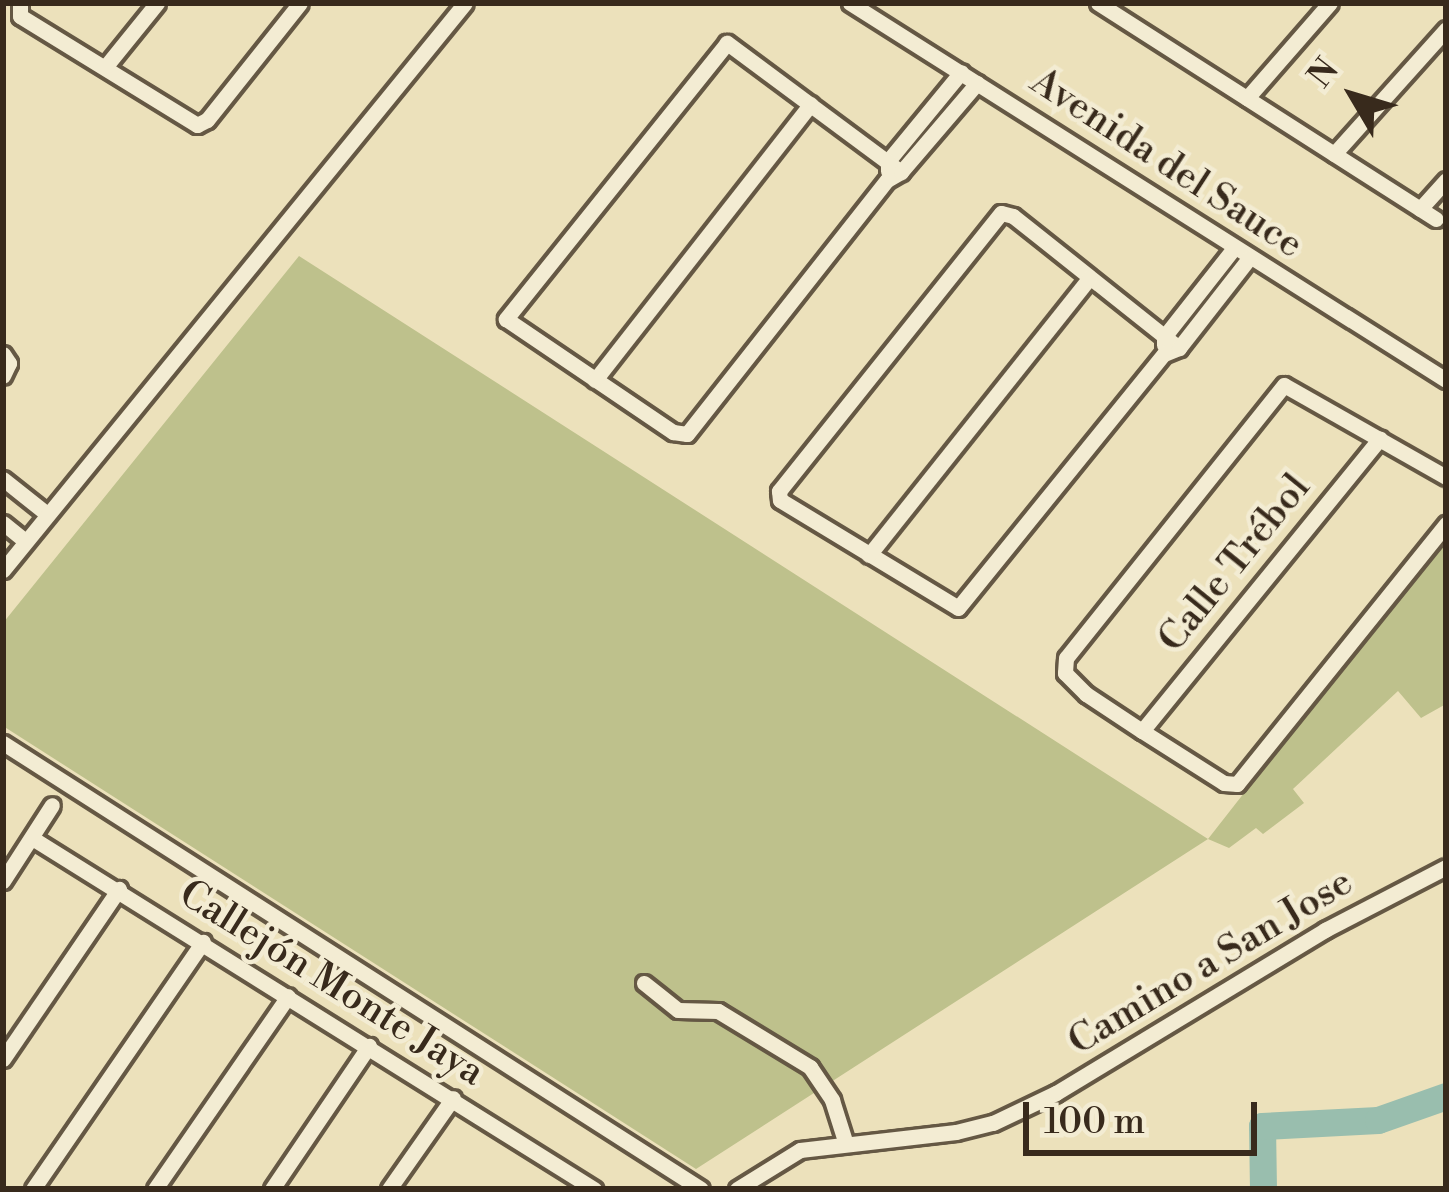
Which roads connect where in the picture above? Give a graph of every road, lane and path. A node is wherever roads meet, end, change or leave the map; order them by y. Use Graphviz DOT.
graph roads {
  1 [pos="157,3"];
  2 [pos="300,3"];
  3 [pos="465,3"];
  4 [pos="850,3"];
  5 [pos="1098,3"];
  6 [pos="1330,3"];
  7 [pos="18,7"];
  8 [pos="1446,28"];
  9 [pos="106,66"];
  10 [pos="961,72"];
  11 [pos="977,82"];
  12 [pos="1247,98"];
  13 [pos="811,104"];
  14 [pos="1334,154"];
  15 [pos="892,171"];
  16 [pos="1446,180"];
  17 [pos="1420,209"];
  18 [pos="1436,219"];
  19 [pos="1234,248"];
  20 [pos="1250,257"];
  21 [pos="1088,278"];
  22 [pos="1169,346"];
  23 [pos="3,354"];
  24 [pos="3,376"];
  25 [pos="595,380"];
  26 [pos="1446,380"];
  27 [pos="1380,438"];
  28 [pos="1446,476"];
  29 [pos="3,478"];
  30 [pos="47,514"];
  31 [pos="3,523"];
  32 [pos="1446,524"];
  33 [pos="25,542"];
  34 [pos="869,555"];
  35 [pos="3,570"];
  36 [pos="1142,731"];
  37 [pos="3,743"];
  38 [pos="52,805"];
  39 [pos="32,838"];
  40 [pos="1446,867"];
  41 [pos="3,881"];
  42 [pos="119,889"];
  43 [pos="203,942"];
  44 [pos="644,983"];
  45 [pos="288,996"];
  46 [pos="369,1046"];
  47 [pos="3,1059"];
  48 [pos="453,1099"];
  49 [pos="845,1141"];
  50 [pos="398,1186"];
  51 [pos="33,1189"];
  52 [pos="155,1189"];
  53 [pos="272,1189"];
  54 [pos="593,1189"];
  55 [pos="701,1189"];
  56 [pos="737,1189"];
  1 -- 9 [label="street"];
  2 -- 9 [label="street"];
  3 -- 30 [label="street"];
  4 -- 10 [label="street, Avenida del Sauce"];
  5 -- 12 [label="street"];
  6 -- 12 [label="street"];
  7 -- 9 [label="street"];
  8 -- 14 [label="street"];
  10 -- 11 [label="street, Avenida del Sauce"];
  10 -- 15 [label="street"];
  11 -- 15 [label="street"];
  11 -- 19 [label="street, Avenida del Sauce"];
  12 -- 14 [label="street"];
  13 -- 15 [label="street"];
  13 -- 25 [label="street"];
  13 -- 25 [label="street"];
  14 -- 17 [label="street"];
  15 -- 25 [label="street"];
  16 -- 17 [label="street"];
  17 -- 18 [label="street"];
  19 -- 20 [label="street, Avenida del Sauce"];
  19 -- 22 [label="street"];
  20 -- 22 [label="street"];
  20 -- 26 [label="street, Avenida del Sauce"];
  21 -- 22 [label="street"];
  21 -- 34 [label="street"];
  21 -- 34 [label="street"];
  22 -- 34 [label="street"];
  23 -- 24 [label="street"];
  27 -- 28 [label="street"];
  27 -- 36 [label="street, Calle Trébol"];
  27 -- 36 [label="street"];
  29 -- 30 [label="street"];
  30 -- 33 [label="street"];
  31 -- 33 [label="street"];
  32 -- 36 [label="street"];
  33 -- 35 [label="street"];
  37 -- 55 [label="street"];
  38 -- 39 [label="street"];
  39 -- 41 [label="street"];
  39 -- 42 [label="street, Callejón Monte Jaya"];
  40 -- 49 [label="street, Camino a San Jose"];
  42 -- 43 [label="street, Callejón Monte Jaya"];
  42 -- 47 [label="street"];
  43 -- 45 [label="street, Callejón Monte Jaya"];
  43 -- 51 [label="street"];
  44 -- 49 [label="street"];
  45 -- 46 [label="street, Callejón Monte Jaya"];
  45 -- 52 [label="street"];
  46 -- 48 [label="street, Callejón Monte Jaya"];
  46 -- 53 [label="street"];
  48 -- 50 [label="street"];
  48 -- 54 [label="street, Callejón Monte Jaya"];
  49 -- 56 [label="street, Camino a San Jose"];
}
